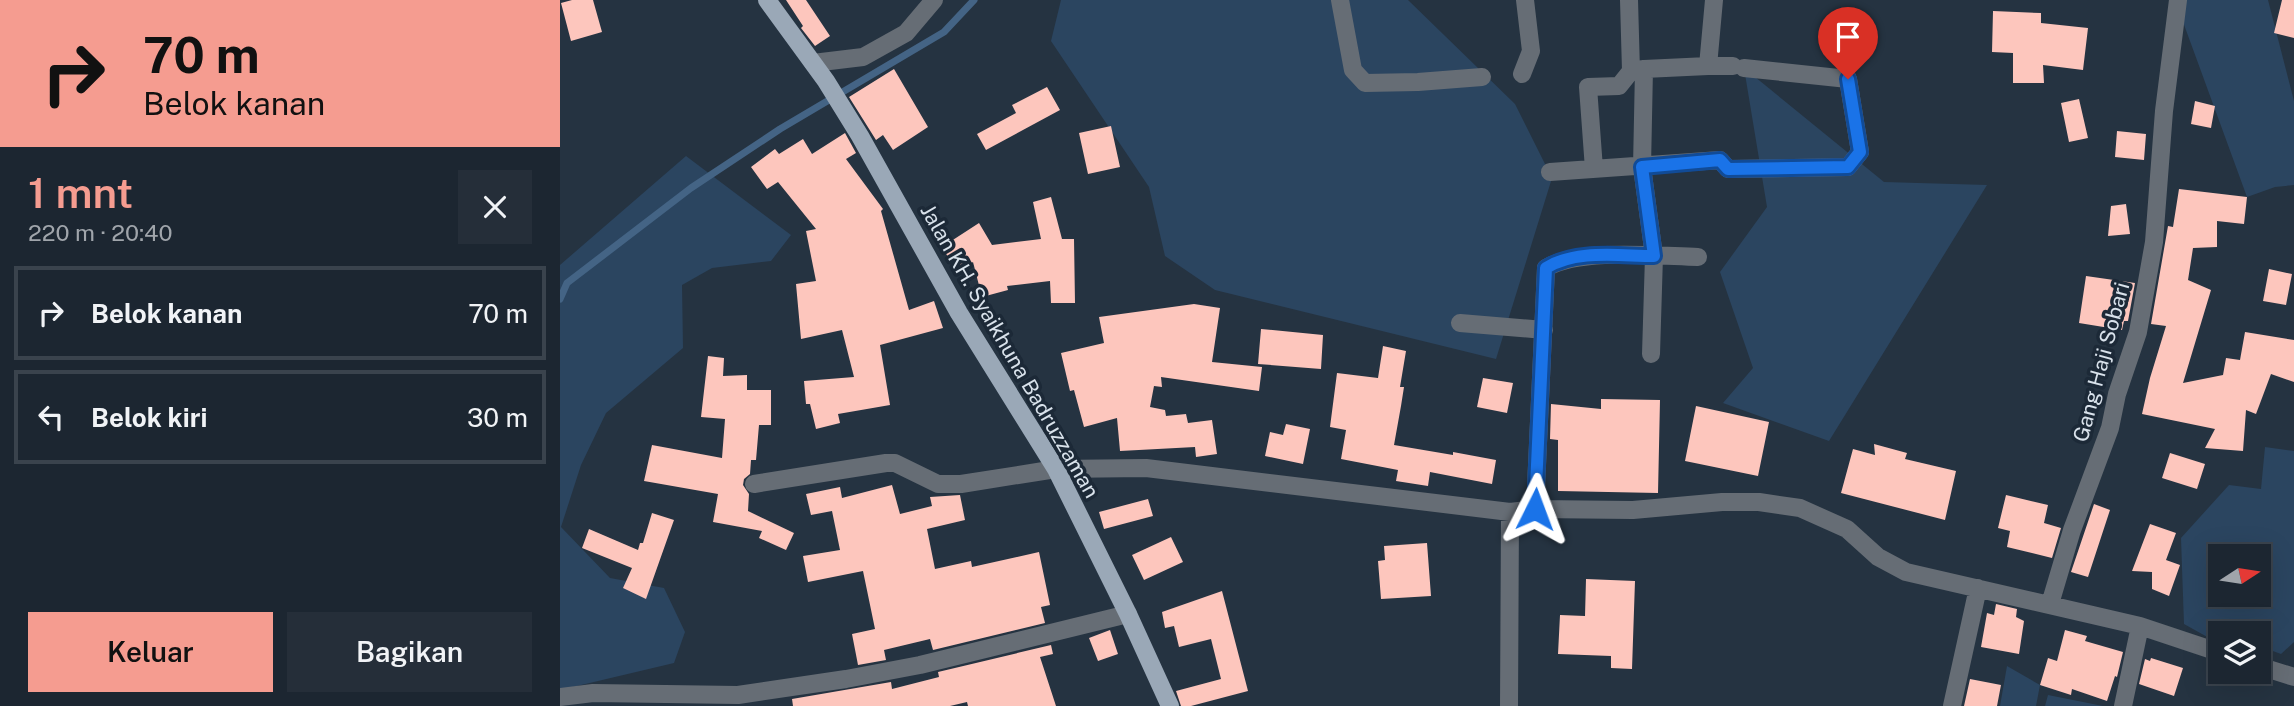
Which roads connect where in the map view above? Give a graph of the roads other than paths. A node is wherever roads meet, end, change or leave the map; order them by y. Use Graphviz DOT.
graph roads {
  1 [pos="767,0"];
  2 [pos="934,0"];
  3 [pos="1340,0"];
  4 [pos="1525,0"];
  5 [pos="1629,0"];
  6 [pos="1714,0"];
  7 [pos="2178,0"];
  8 [pos="813,64"];
  9 [pos="1708,66"];
  10 [pos="1638,70"];
  11 [pos="1522,74"];
  12 [pos="1482,77"];
  13 [pos="1642,167"];
  14 [pos="1594,169"];
  15 [pos="1550,172"];
  16 [pos="1654,256"];
  17 [pos="1699,257"];
  18 [pos="1460,323"];
  19 [pos="1544,330"];
  20 [pos="1651,354"];
  21 [pos="1056,469"];
  22 [pos="754,484"];
  23 [pos="1535,509"];
  24 [pos="1510,512"];
  25 [pos="1978,588"];
  26 [pos="2050,604"];
  27 [pos="1128,614"];
  28 [pos="2140,626"];
  29 [pos="2208,649"];
  30 [pos="2271,670"];
  31 [pos="2294,677"];
  32 [pos="560,697"];
  33 [pos="1170,706"];
  34 [pos="1509,706"];
  35 [pos="1952,706"];
  36 [pos="2123,706"];
  1 -- 8 [label="main road, Jalan KH. Syaikhuna Badruzzaman"];
  2 -- 8 [label="street"];
  3 -- 12 [label="street"];
  4 -- 11 [label="street"];
  5 -- 10 [label="street"];
  6 -- 9 [label="street"];
  7 -- 26 [label="street, Gang Haji Sobari"];
  8 -- 21 [label="main road, Jalan KH. Syaikhuna Badruzzaman"];
  9 -- 10 [label="street"];
  9 -- 13 [label="street"];
  10 -- 13 [label="street"];
  10 -- 14 [label="street"];
  13 -- 14 [label="street"];
  13 -- 16 [label="street"];
  14 -- 15 [label="street"];
  16 -- 17 [label="street"];
  16 -- 19 [label="street"];
  16 -- 20 [label="street"];
  18 -- 19 [label="street"];
  19 -- 23 [label="street"];
  21 -- 22 [label="street"];
  21 -- 24 [label="street"];
  21 -- 27 [label="main road, Jalan KH. Syaikhuna Badruzzaman"];
  23 -- 24 [label="street"];
  23 -- 25 [label="street"];
  24 -- 34 [label="street"];
  25 -- 26 [label="street"];
  25 -- 35 [label="street"];
  26 -- 28 [label="street"];
  27 -- 32 [label="street"];
  27 -- 33 [label="main road, Jalan KH. Syaikhuna Badruzzaman"];
  28 -- 29 [label="street"];
  28 -- 36 [label="street"];
  30 -- 31 [label="street"];
}
